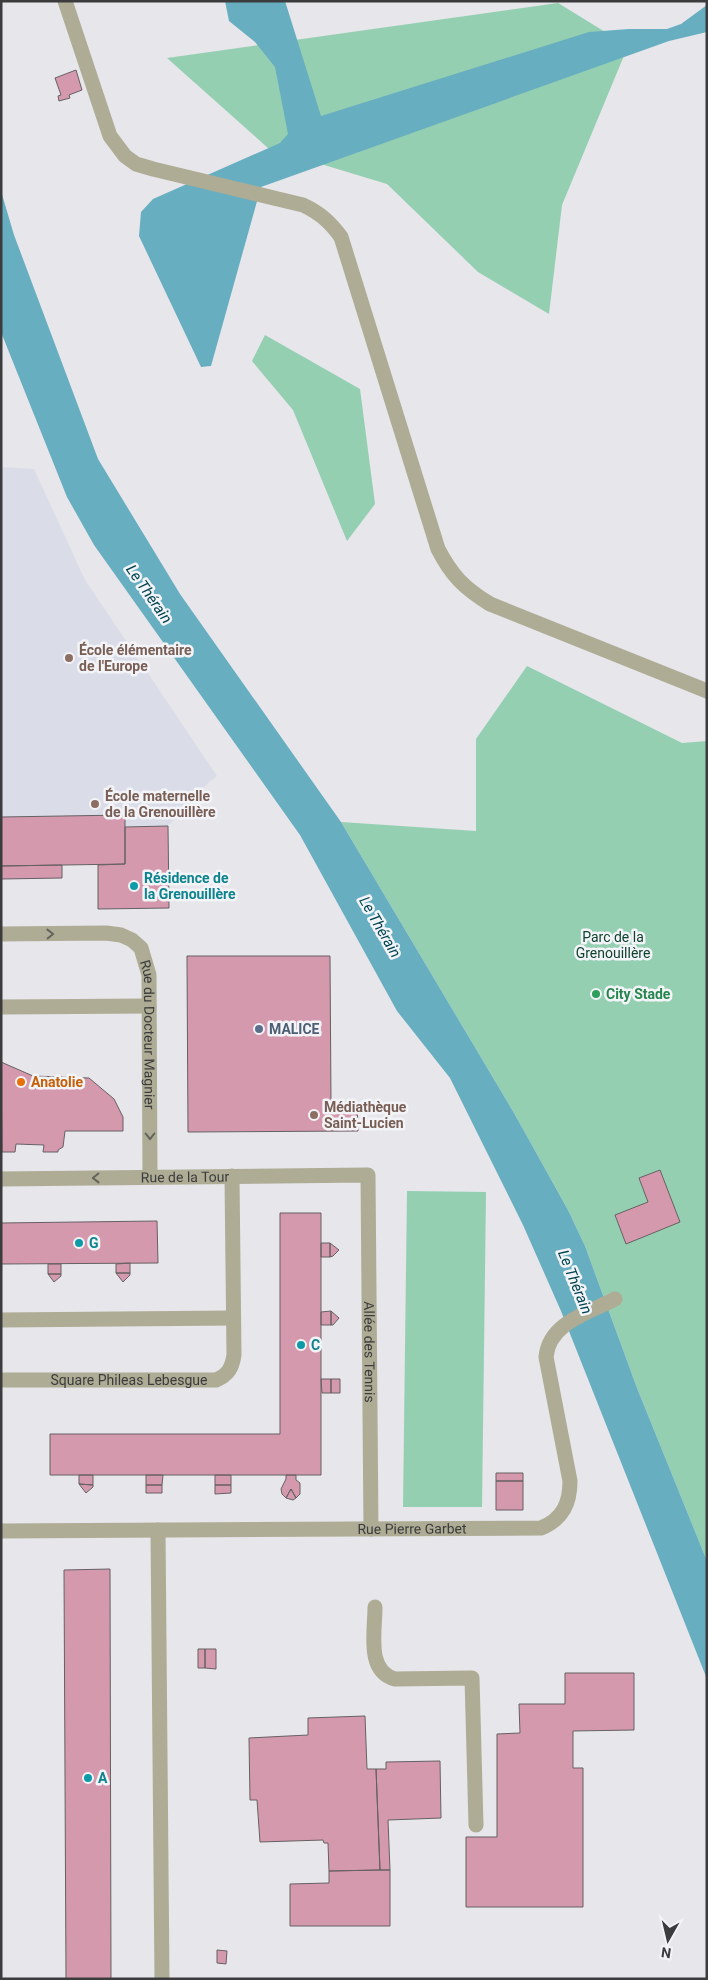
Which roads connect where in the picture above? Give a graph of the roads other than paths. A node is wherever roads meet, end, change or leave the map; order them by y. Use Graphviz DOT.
graph roads {
  1 [pos="65,1"];
  2 [pos="707,691"];
  3 [pos="1,934"];
  4 [pos="149,1006"];
  5 [pos="1,1007"];
  6 [pos="368,1175"];
  7 [pos="232,1176"];
  8 [pos="150,1177"];
  9 [pos="1,1179"];
  10 [pos="615,1299"];
  11 [pos="233,1318"];
  12 [pos="1,1320"];
  13 [pos="1,1380"];
  14 [pos="371,1529"];
  15 [pos="158,1530"];
  16 [pos="1,1531"];
  17 [pos="375,1607"];
  18 [pos="476,1825"];
  19 [pos="162,1979"];
  1 -- 2 [label="street"];
  3 -- 4 [label="street, Rue du Docteur Magnier, one-way"];
  4 -- 5 [label="street"];
  4 -- 8 [label="street, Rue du Docteur Magnier, one-way"];
  6 -- 7 [label="street, Rue de la Tour"];
  6 -- 14 [label="street, Allée des Tennis"];
  7 -- 8 [label="street, Rue de la Tour"];
  7 -- 11 [label="street, Square Phileas Lebesgue"];
  8 -- 9 [label="street, Rue de la Tour, one-way"];
  10 -- 14 [label="street, Rue Pierre Garbet"];
  11 -- 12 [label="street"];
  11 -- 13 [label="street, Square Phileas Lebesgue"];
  14 -- 15 [label="street, Rue Pierre Garbet"];
  15 -- 16 [label="street, Rue Pierre Garbet"];
  15 -- 19 [label="street"];
  17 -- 18 [label="street"];
}
